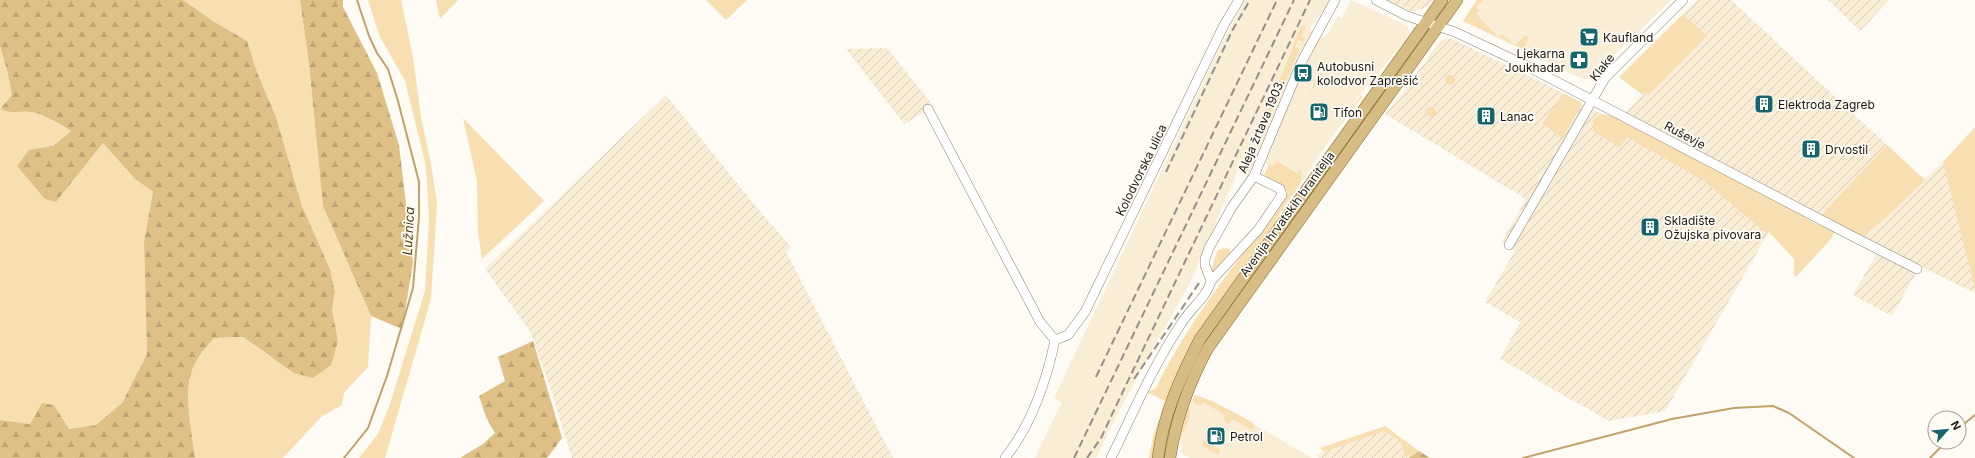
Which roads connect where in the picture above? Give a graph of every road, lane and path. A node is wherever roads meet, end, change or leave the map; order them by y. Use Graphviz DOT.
graph roads {
  1 [pos="1239,0"];
  2 [pos="1335,0"];
  3 [pos="1376,0"];
  4 [pos="1442,0"];
  5 [pos="1457,0"];
  6 [pos="1683,0"];
  7 [pos="1427,22"];
  8 [pos="1439,26"];
  9 [pos="1593,100"];
  10 [pos="928,110"];
  11 [pos="1254,176"];
  12 [pos="1509,245"];
  13 [pos="1917,269"];
  14 [pos="1211,281"];
  15 [pos="1055,340"];
  16 [pos="1004,458"];
  17 [pos="1111,458"];
  18 [pos="1158,458"];
  19 [pos="1170,458"];
  1 -- 15 [label="street, Kolodvorska ulica"];
  2 -- 11 [label="street, Aleja žrtava 1903."];
  3 -- 7 [label="street"];
  4 -- 7 [label="main road, Avenija hrvatskih branitelja"];
  5 -- 8 [label="main road, Avenija hrvatskih branitelja"];
  6 -- 9 [label="street, Klake"];
  7 -- 8 [label="street"];
  7 -- 18 [label="main road, Avenija hrvatskih branitelja"];
  8 -- 9 [label="street, Ruševje"];
  8 -- 19 [label="main road, Avenija hrvatskih branitelja"];
  9 -- 12 [label="street, Klake"];
  9 -- 13 [label="street, Ruševje"];
  10 -- 15 [label="street"];
  11 -- 14 [label="street, Aleja žrtava 1903."];
  11 -- 14 [label="street"];
  14 -- 17 [label="street"];
  15 -- 16 [label="street"];
}
